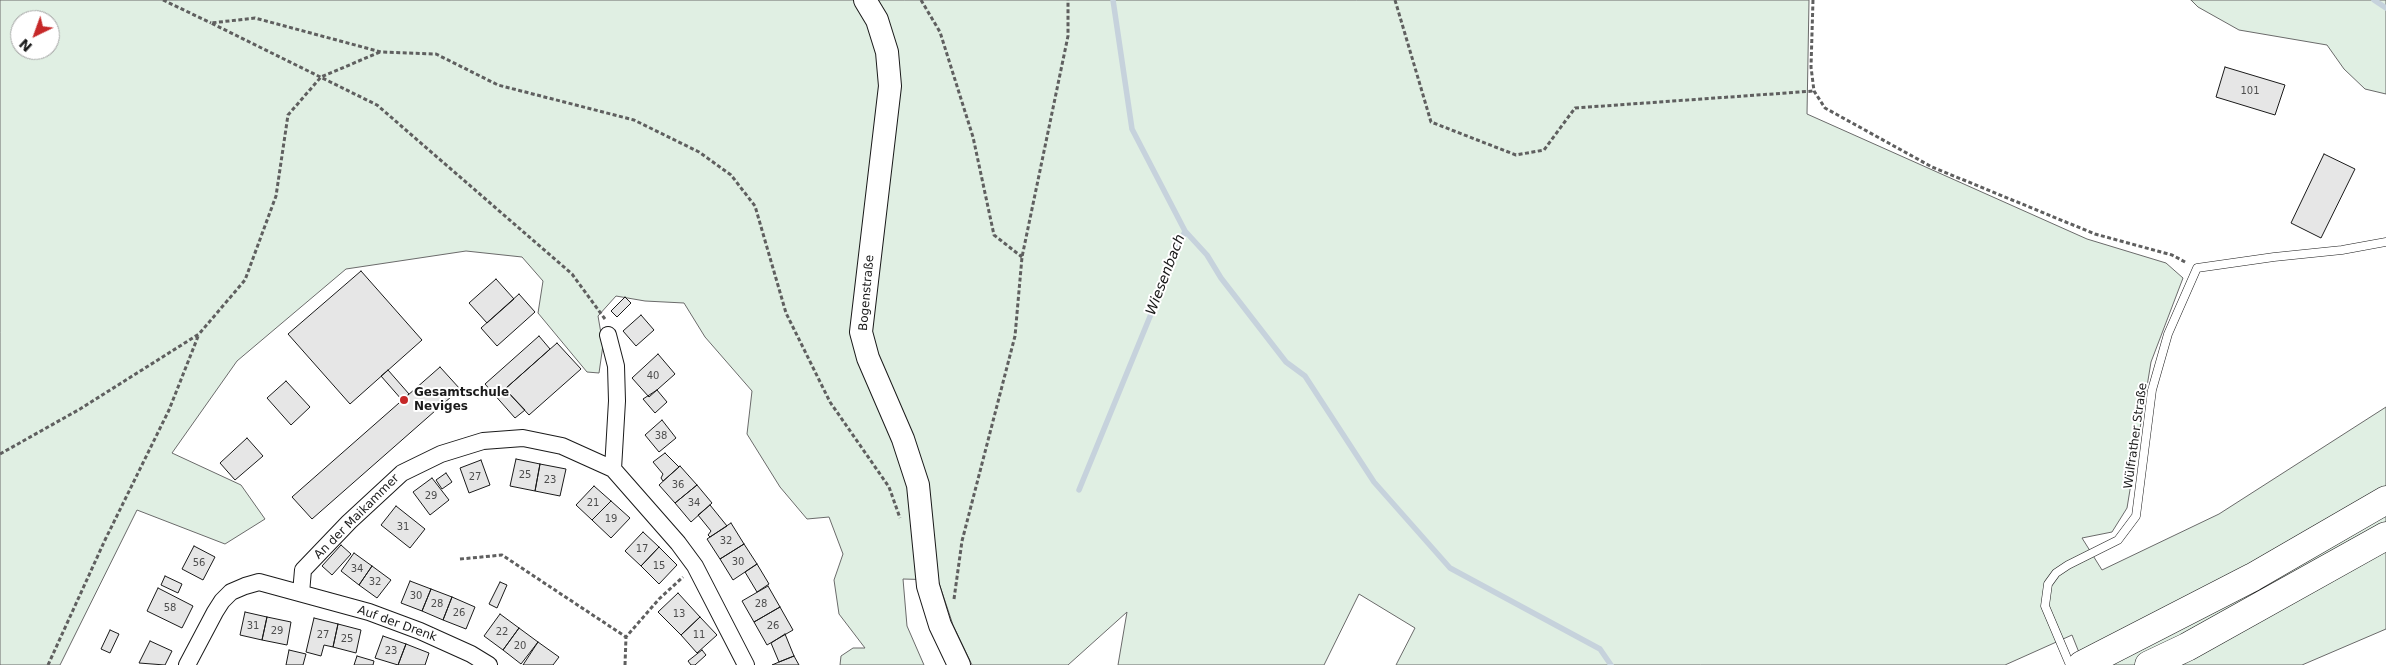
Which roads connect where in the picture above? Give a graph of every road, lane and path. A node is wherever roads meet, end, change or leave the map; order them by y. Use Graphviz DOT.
graph roads {
  1 [pos="162,0"];
  2 [pos="865,0"];
  3 [pos="921,0"];
  4 [pos="1068,0"];
  5 [pos="1395,0"];
  6 [pos="1813,0"];
  7 [pos="211,23"];
  8 [pos="381,52"];
  9 [pos="321,77"];
  10 [pos="1814,91"];
  11 [pos="2386,242"];
  12 [pos="1022,257"];
  13 [pos="2197,268"];
  14 [pos="199,334"];
  15 [pos="608,334"];
  16 [pos="0,454"];
  17 [pos="613,469"];
  18 [pos="2386,500"];
  19 [pos="2386,536"];
  20 [pos="922,543"];
  21 [pos="460,559"];
  22 [pos="695,566"];
  23 [pos="301,593"];
  24 [pos="954,600"];
  25 [pos="626,637"];
  26 [pos="48,665"];
  27 [pos="187,665"];
  28 [pos="490,665"];
  29 [pos="625,665"];
  30 [pos="746,665"];
  31 [pos="959,665"];
  32 [pos="2070,665"];
  33 [pos="2082,665"];
  34 [pos="2149,665"];
  1 -- 7 [label="path"];
  2 -- 20 [label="main road, Bogenstraße"];
  3 -- 12 [label="path"];
  4 -- 12 [label="path"];
  5 -- 10 [label="path"];
  6 -- 10 [label="path"];
  7 -- 8 [label="path"];
  7 -- 9 [label="path"];
  8 -- 9 [label="path"];
  8 -- 20 [label="path"];
  9 -- 14 [label="path"];
  9 -- 15 [label="path"];
  10 -- 13 [label="path"];
  11 -- 13 [label="lane"];
  12 -- 24 [label="path"];
  13 -- 32 [label="lane, Wülfrather Straße"];
  14 -- 16 [label="path"];
  14 -- 26 [label="path"];
  15 -- 17 [label="street"];
  17 -- 22 [label="street, An der Maikammer"];
  17 -- 23 [label="street, An der Maikammer"];
  18 -- 33 [label="highway"];
  19 -- 34 [label="highway"];
  20 -- 31 [label="main road, Bogenstraße"];
  21 -- 25 [label="path"];
  22 -- 25 [label="path"];
  22 -- 30 [label="street, An der Maikammer"];
  23 -- 27 [label="street"];
  23 -- 28 [label="street, Auf der Drenk"];
  25 -- 29 [label="path"];
}
